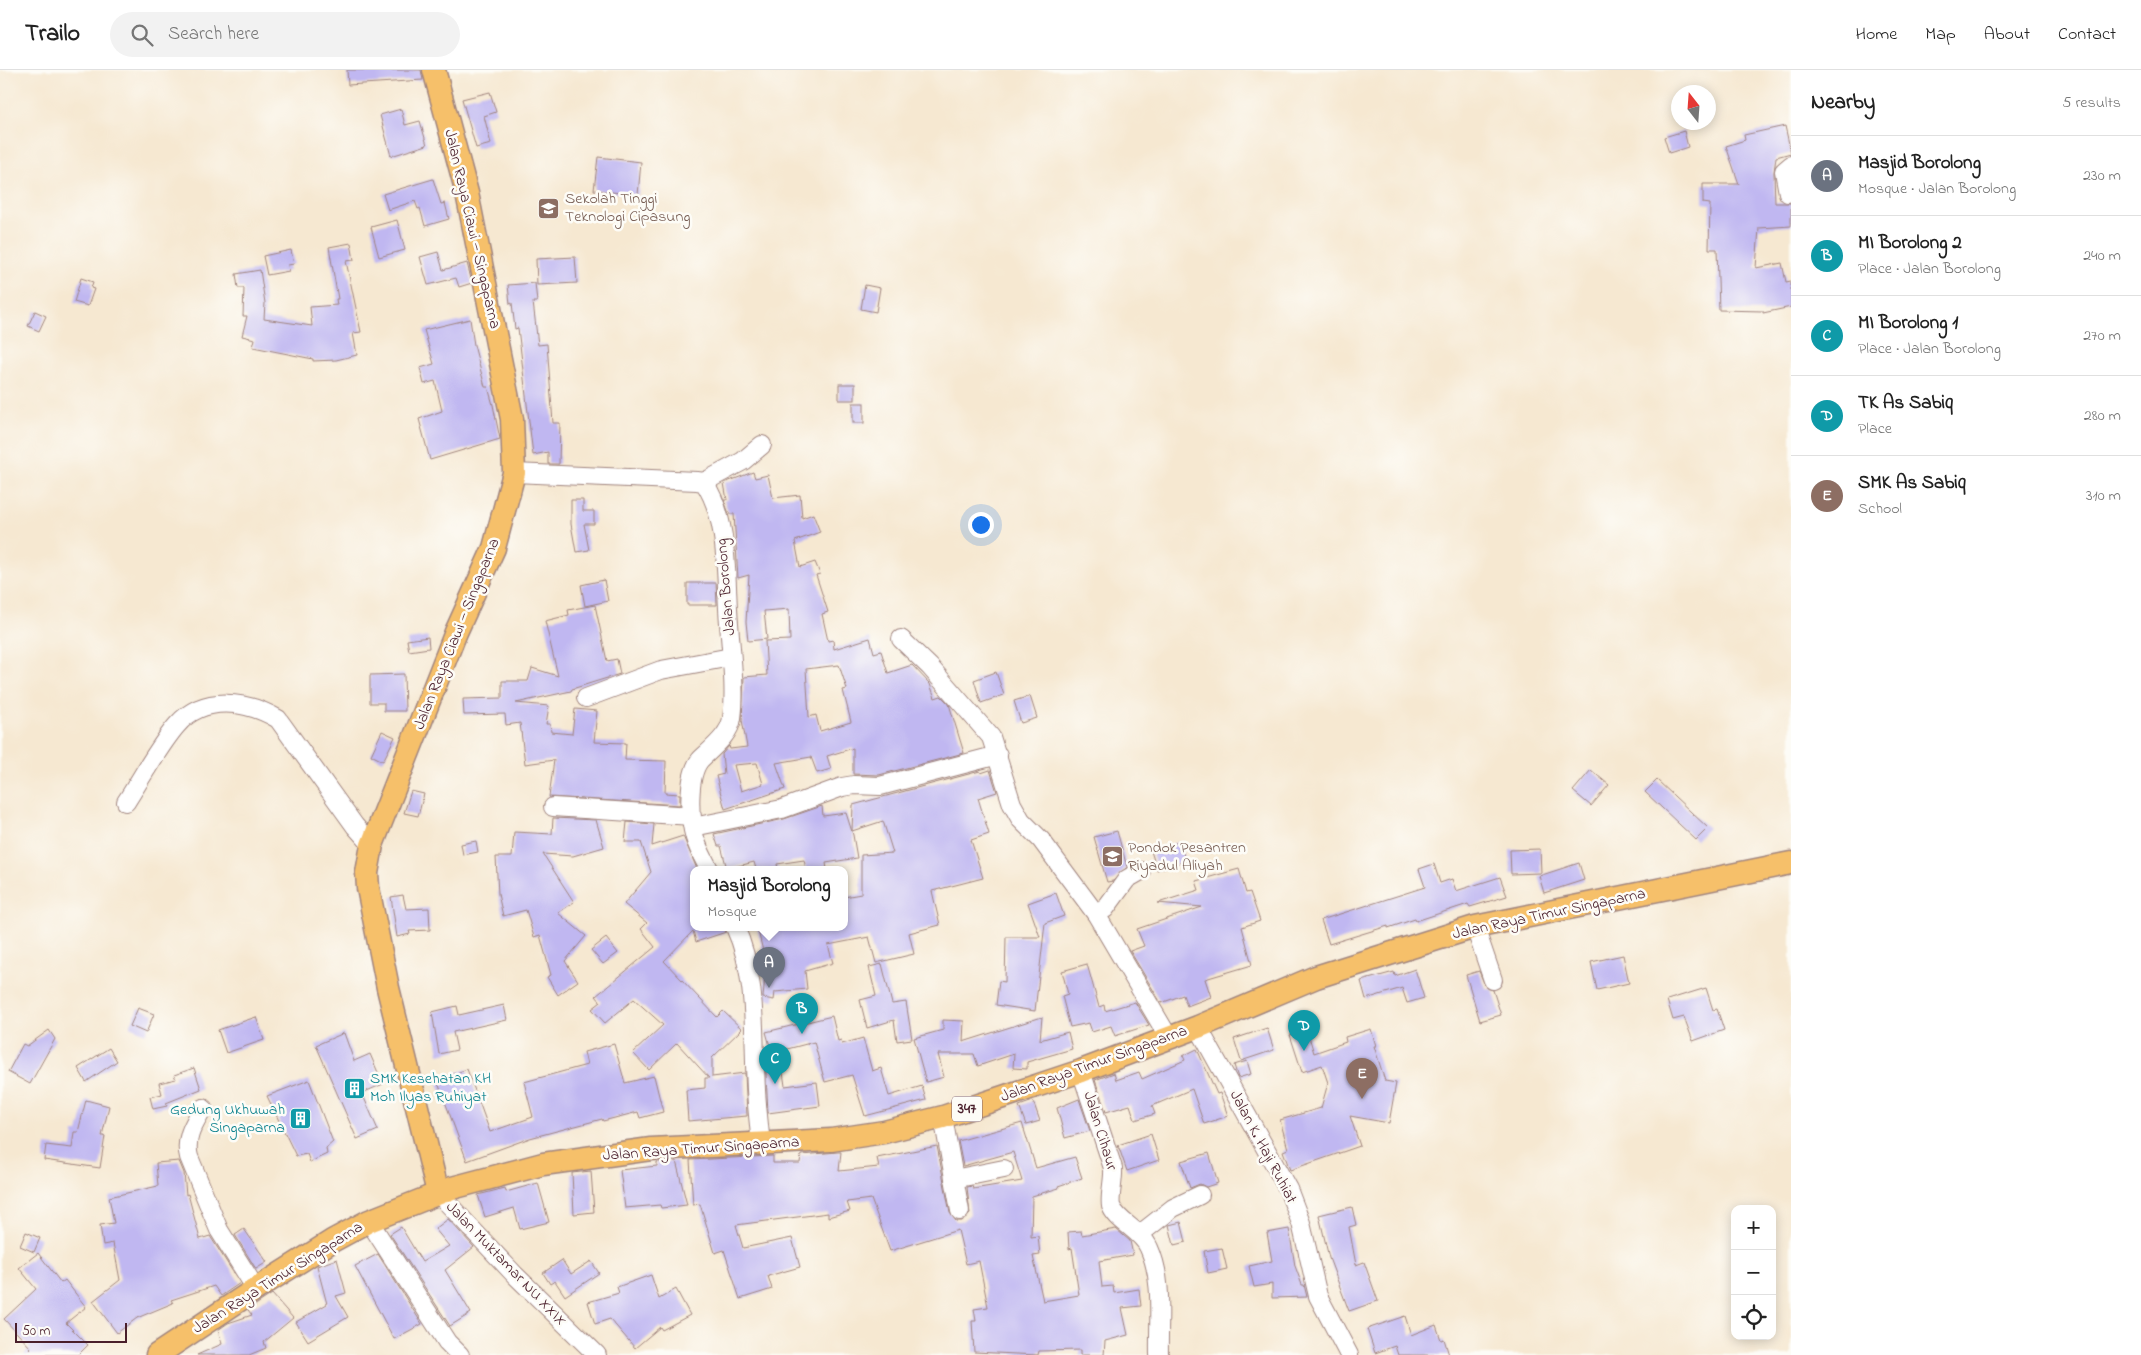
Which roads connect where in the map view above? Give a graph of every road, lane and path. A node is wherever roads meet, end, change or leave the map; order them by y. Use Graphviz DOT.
graph roads {
  1 [pos="434,70"];
  2 [pos="1791,165"];
  3 [pos="1788,192"];
  4 [pos="762,445"];
  5 [pos="514,473"];
  6 [pos="704,482"];
  7 [pos="901,639"];
  8 [pos="731,657"];
  9 [pos="586,698"];
  10 [pos="998,755"];
  11 [pos="126,802"];
  12 [pos="554,808"];
  13 [pos="692,822"];
  14 [pos="372,845"];
  15 [pos="1791,863"];
  16 [pos="708,866"];
  17 [pos="1142,871"];
  18 [pos="1096,914"];
  19 [pos="1476,928"];
  20 [pos="736,931"];
  21 [pos="1493,980"];
  22 [pos="1198,1027"];
  23 [pos="1169,1038"];
  24 [pos="1081,1072"];
  25 [pos="203,1108"];
  26 [pos="942,1118"];
  27 [pos="760,1144"];
  28 [pos="1004,1169"];
  29 [pos="954,1179"];
  30 [pos="438,1193"];
  31 [pos="1200,1195"];
  32 [pos="960,1211"];
  33 [pos="370,1221"];
  34 [pos="1140,1234"];
  35 [pos="256,1288"];
  36 [pos="157,1355"];
  37 [pos="460,1355"];
  38 [pos="597,1355"];
  39 [pos="1159,1355"];
  40 [pos="1349,1355"];
  1 -- 5 [label="main road, Jalan Raya Ciawi — Singaparna"];
  2 -- 3 [label="street"];
  4 -- 6 [label="street"];
  5 -- 6 [label="street"];
  5 -- 14 [label="main road, Jalan Raya Ciawi — Singaparna"];
  6 -- 8 [label="street, Jalan Borolong"];
  7 -- 10 [label="street"];
  8 -- 9 [label="street"];
  8 -- 13 [label="street, Jalan Borolong"];
  10 -- 13 [label="street"];
  10 -- 18 [label="street"];
  11 -- 14 [label="street"];
  12 -- 13 [label="street"];
  13 -- 16 [label="street, Jalan Borolong"];
  14 -- 30 [label="main road, Jalan Raya Ciawi — Singaparna"];
  15 -- 19 [label="main road, Jalan Raya Timur Singaparna / 347"];
  17 -- 18 [label="street"];
  18 -- 23 [label="street"];
  19 -- 21 [label="street"];
  19 -- 22 [label="main road, Jalan Raya Timur Singaparna / 347"];
  20 -- 27 [label="street"];
  22 -- 23 [label="main road, Jalan Raya Timur Singaparna / 347"];
  22 -- 40 [label="street, Jalan K. Haji Ruhiat"];
  23 -- 24 [label="main road, Jalan Raya Timur Singaparna / 347"];
  24 -- 26 [label="main road, Jalan Raya Timur Singaparna / 347"];
  24 -- 34 [label="street, Jalan Cihaur"];
  25 -- 35 [label="street"];
  26 -- 27 [label="main road, Jalan Raya Timur Singaparna / 347"];
  26 -- 29 [label="street"];
  27 -- 30 [label="main road, Jalan Raya Timur Singaparna / 347"];
  28 -- 29 [label="street"];
  29 -- 32 [label="street"];
  30 -- 33 [label="main road, Jalan Raya Timur Singaparna / 347"];
  30 -- 38 [label="street, Jalan Muktamar NU XXIX"];
  31 -- 34 [label="street"];
  33 -- 35 [label="main road, Jalan Raya Timur Singaparna / 347"];
  33 -- 37 [label="street"];
  34 -- 39 [label="street, Jalan Cihaur"];
  35 -- 36 [label="main road, Jalan Raya Timur Singaparna / 347"];
}
